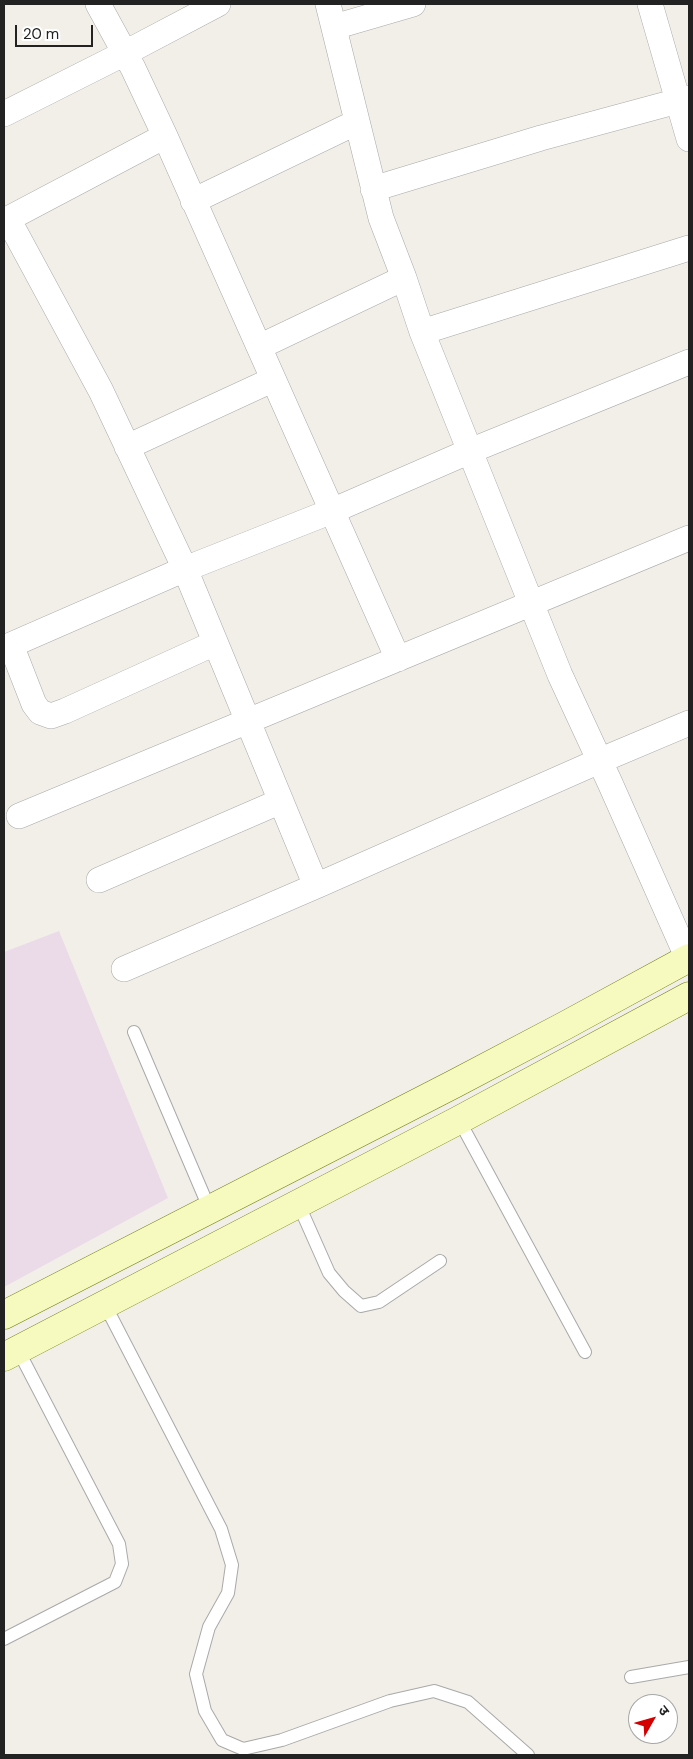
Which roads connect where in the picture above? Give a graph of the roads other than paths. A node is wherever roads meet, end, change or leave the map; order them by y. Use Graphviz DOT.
graph roads {
  1 [pos="98,4"];
  2 [pos="218,4"];
  3 [pos="413,4"];
  4 [pos="650,4"];
  5 [pos="331,15"];
  6 [pos="125,53"];
  7 [pos="684,99"];
  8 [pos="4,114"];
  9 [pos="357,122"];
  10 [pos="165,136"];
  11 [pos="689,139"];
  12 [pos="373,189"];
  13 [pos="193,201"];
  14 [pos="6,220"];
  15 [pos="689,248"];
  16 [pos="404,278"];
  17 [pos="422,332"];
  18 [pos="259,347"];
  19 [pos="689,362"];
  20 [pos="272,380"];
  21 [pos="127,446"];
  22 [pos="470,451"];
  23 [pos="332,511"];
  24 [pos="689,538"];
  25 [pos="185,570"];
  26 [pos="530,604"];
  27 [pos="216,643"];
  28 [pos="7,646"];
  29 [pos="398,659"];
  30 [pos="248,722"];
  31 [pos="689,723"];
  32 [pos="599,761"];
  33 [pos="281,801"];
  34 [pos="19,816"];
  35 [pos="99,880"];
  36 [pos="316,886"];
  37 [pos="689,959"];
  38 [pos="124,969"];
  39 [pos="689,996"];
  40 [pos="134,1032"];
  41 [pos="459,1120"];
  42 [pos="298,1203"];
  43 [pos="210,1210"];
  44 [pos="440,1262"];
  45 [pos="104,1303"];
  46 [pos="4,1316"];
  47 [pos="585,1352"];
  48 [pos="11,1354"];
  49 [pos="4,1639"];
  50 [pos="689,1667"];
  51 [pos="632,1677"];
  52 [pos="528,1755"];
  1 -- 6 [label="street"];
  2 -- 6 [label="street"];
  3 -- 5 [label="street"];
  4 -- 7 [label="street"];
  5 -- 9 [label="street"];
  6 -- 8 [label="street"];
  6 -- 10 [label="street"];
  7 -- 11 [label="street"];
  7 -- 12 [label="street"];
  9 -- 12 [label="street"];
  9 -- 13 [label="street"];
  10 -- 13 [label="street"];
  10 -- 14 [label="street"];
  12 -- 16 [label="street"];
  13 -- 18 [label="street"];
  14 -- 21 [label="street"];
  15 -- 17 [label="street"];
  16 -- 17 [label="street"];
  16 -- 18 [label="street"];
  17 -- 22 [label="street"];
  18 -- 20 [label="street"];
  19 -- 22 [label="street"];
  20 -- 21 [label="street"];
  20 -- 23 [label="street"];
  21 -- 25 [label="street"];
  22 -- 23 [label="street"];
  22 -- 26 [label="street"];
  23 -- 25 [label="street"];
  23 -- 29 [label="street"];
  24 -- 26 [label="street"];
  25 -- 27 [label="street"];
  25 -- 28 [label="street"];
  26 -- 29 [label="street"];
  26 -- 32 [label="street"];
  27 -- 28 [label="street"];
  27 -- 30 [label="street"];
  29 -- 30 [label="street"];
  30 -- 33 [label="street"];
  30 -- 34 [label="street"];
  31 -- 32 [label="street"];
  32 -- 36 [label="street"];
  32 -- 37 [label="street"];
  33 -- 35 [label="street"];
  33 -- 36 [label="street"];
  36 -- 38 [label="street"];
  37 -- 43 [label="main road"];
  39 -- 41 [label="main road"];
  40 -- 43 [label="lane"];
  41 -- 42 [label="main road"];
  41 -- 47 [label="lane"];
  42 -- 44 [label="lane"];
  42 -- 45 [label="main road"];
  43 -- 46 [label="main road"];
  45 -- 48 [label="main road"];
  45 -- 52 [label="lane"];
  48 -- 49 [label="lane"];
  50 -- 51 [label="lane"];
}
